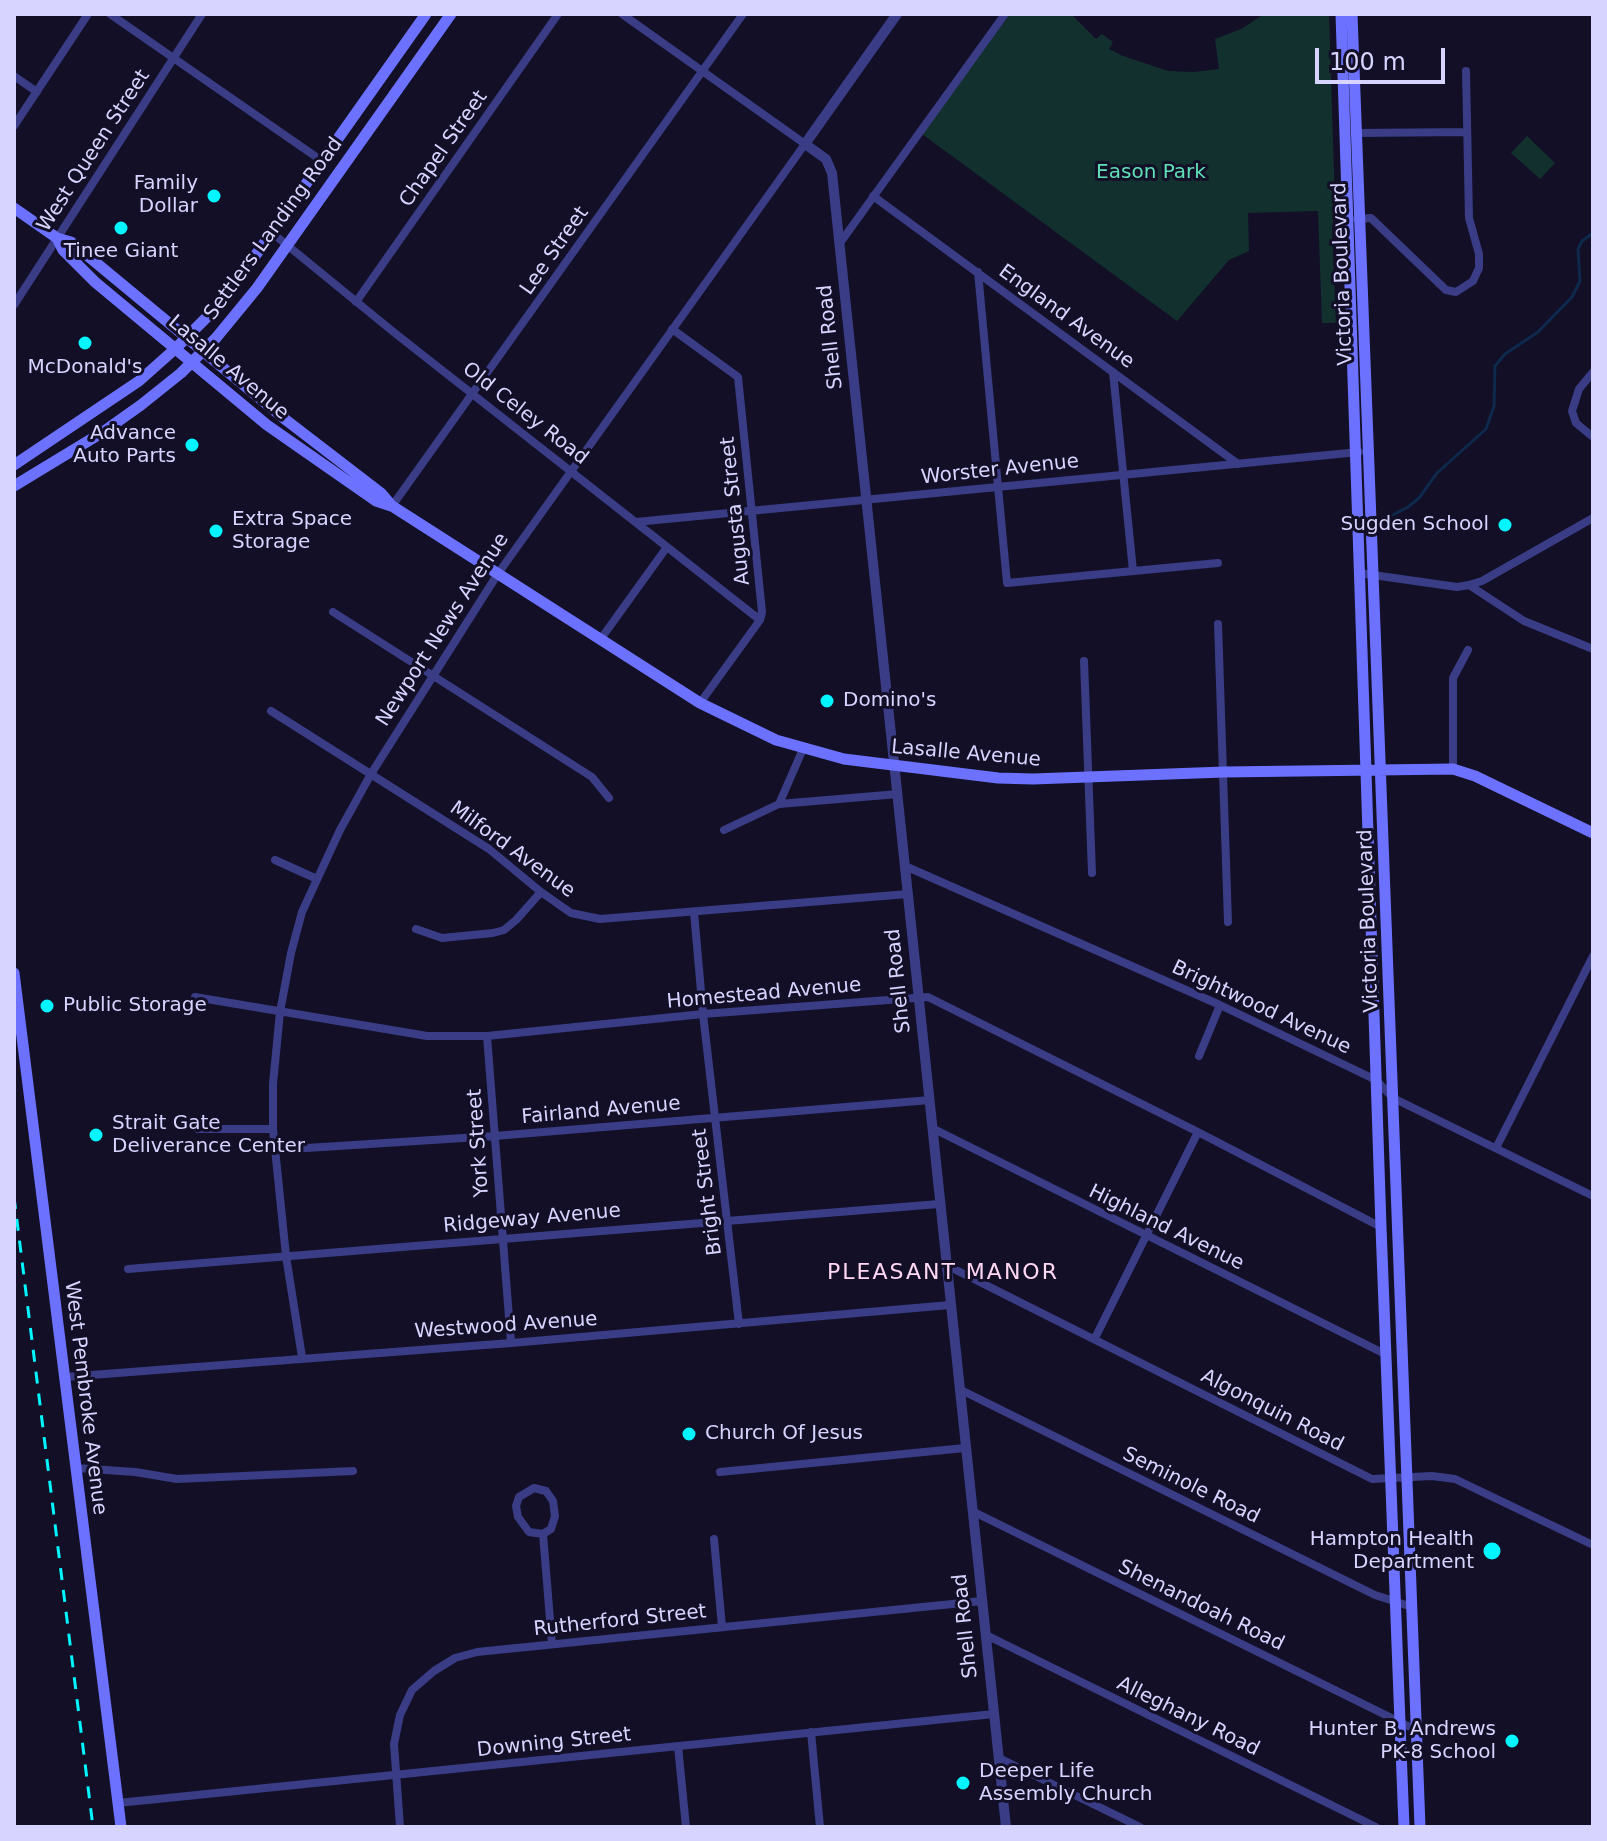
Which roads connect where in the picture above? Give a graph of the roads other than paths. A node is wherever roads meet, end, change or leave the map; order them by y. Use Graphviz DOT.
graph roads {
  1 [pos="88,14"];
  2 [pos="110,14"];
  3 [pos="202,14"];
  4 [pos="426,14"];
  5 [pos="451,14"];
  6 [pos="558,14"];
  7 [pos="622,14"];
  8 [pos="743,14"];
  9 [pos="897,14"];
  10 [pos="1005,14"];
  11 [pos="1341,14"];
  12 [pos="1352,14"];
  13 [pos="174,57"];
  14 [pos="703,71"];
  15 [pos="1466,71"];
  16 [pos="14,76"];
  17 [pos="37,92"];
  18 [pos="14,126"];
  19 [pos="1467,132"];
  20 [pos="1356,133"];
  21 [pos="805,144"];
  22 [pos="322,161"];
  23 [pos="873,196"];
  24 [pos="14,208"];
  25 [pos="1354,220"];
  26 [pos="271,232"];
  27 [pos="57,238"];
  28 [pos="840,243"];
  29 [pos="287,245"];
  30 [pos="978,272"];
  31 [pos="356,302"];
  32 [pos="14,305"];
  33 [pos="672,329"];
  34 [pos="187,338"];
  35 [pos="175,349"];
  36 [pos="203,351"];
  37 [pos="191,363"];
  38 [pos="1113,372"];
  39 [pos="1593,372"];
  40 [pos="474,394"];
  41 [pos="1593,437"];
  42 [pos="1362,452"];
  43 [pos="14,465"];
  44 [pos="1239,465"];
  45 [pos="572,472"];
  46 [pos="1123,474"];
  47 [pos="14,486"];
  48 [pos="999,487"];
  49 [pos="866,500"];
  50 [pos="392,506"];
  51 [pos="752,510"];
  52 [pos="1593,518"];
  53 [pos="636,522"];
  54 [pos="667,547"];
  55 [pos="1218,563"];
  56 [pos="1133,571"];
  57 [pos="1359,573"];
  58 [pos="497,575"];
  59 [pos="1375,575"];
  60 [pos="1469,585"];
  61 [pos="333,612"];
  62 [pos="760,620"];
  63 [pos="1218,624"];
  64 [pos="600,640"];
  65 [pos="1593,649"];
  66 [pos="1468,650"];
  67 [pos="1084,661"];
  68 [pos="433,676"];
  69 [pos="700,703"];
  70 [pos="271,711"];
  71 [pos="803,749"];
  72 [pos="896,767"];
  73 [pos="1381,769"];
  74 [pos="1453,769"];
  75 [pos="1365,770"];
  76 [pos="1224,772"];
  77 [pos="371,774"];
  78 [pos="1089,778"];
  79 [pos="898,794"];
  80 [pos="609,798"];
  81 [pos="779,804"];
  82 [pos="724,830"];
  83 [pos="1593,833"];
  84 [pos="275,860"];
  85 [pos="905,866"];
  86 [pos="1092,873"];
  87 [pos="317,879"];
  88 [pos="541,892"];
  89 [pos="908,894"];
  90 [pos="694,912"];
  91 [pos="1228,922"];
  92 [pos="416,929"];
  93 [pos="1593,956"];
  94 [pos="14,973"];
  95 [pos="919,996"];
  96 [pos="195,997"];
  97 [pos="1220,1005"];
  98 [pos="280,1012"];
  99 [pos="703,1014"];
  100 [pos="487,1036"];
  101 [pos="1199,1056"];
  102 [pos="1376,1080"];
  103 [pos="1393,1098"];
  104 [pos="930,1100"];
  105 [pos="716,1117"];
  106 [pos="932,1128"];
  107 [pos="198,1129"];
  108 [pos="273,1129"];
  109 [pos="1198,1132"];
  110 [pos="495,1136"];
  111 [pos="1496,1148"];
  112 [pos="275,1150"];
  113 [pos="1593,1196"];
  114 [pos="939,1204"];
  115 [pos="727,1219"];
  116 [pos="1381,1227"];
  117 [pos="1148,1236"];
  118 [pos="503,1238"];
  119 [pos="286,1256"];
  120 [pos="946,1265"];
  121 [pos="128,1269"];
  122 [pos="950,1305"];
  123 [pos="739,1324"];
  124 [pos="1095,1338"];
  125 [pos="511,1343"];
  126 [pos="1387,1355"];
  127 [pos="302,1357"];
  128 [pos="65,1377"];
  129 [pos="959,1389"];
  130 [pos="965,1448"];
  131 [pos="76,1468"];
  132 [pos="353,1471"];
  133 [pos="720,1472"];
  134 [pos="1408,1478"];
  135 [pos="1391,1479"];
  136 [pos="972,1511"];
  137 [pos="543,1534"];
  138 [pos="714,1539"];
  139 [pos="1593,1545"];
  140 [pos="982,1601"];
  141 [pos="1395,1601"];
  142 [pos="1412,1607"];
  143 [pos="722,1627"];
  144 [pos="986,1635"];
  145 [pos="552,1644"];
  146 [pos="994,1714"];
  147 [pos="1400,1723"];
  148 [pos="1416,1730"];
  149 [pos="811,1732"];
  150 [pos="678,1746"];
  151 [pos="999,1758"];
  152 [pos="395,1775"];
  153 [pos="118,1803"];
  154 [pos="121,1827"];
  155 [pos="400,1827"];
  156 [pos="686,1827"];
  157 [pos="820,1827"];
  158 [pos="1006,1827"];
  159 [pos="1140,1827"];
  160 [pos="1376,1827"];
  161 [pos="1404,1827"];
  162 [pos="1420,1827"];
  1 -- 17 [label="street"];
  2 -- 13 [label="street"];
  3 -- 13 [label="street, West Queen Street"];
  4 -- 22 [label="main road, Settlers Landing Road"];
  5 -- 29 [label="main road, Settlers Landing Road"];
  6 -- 31 [label="street, Chapel Street"];
  7 -- 14 [label="street"];
  8 -- 14 [label="street, Lee Street"];
  9 -- 21 [label="street, Newport News Avenue"];
  10 -- 23 [label="street"];
  11 -- 25 [label="main road, Victoria Boulevard"];
  12 -- 20 [label="main road, Victoria Boulevard"];
  13 -- 22 [label="street"];
  13 -- 27 [label="street, West Queen Street"];
  14 -- 21 [label="street"];
  14 -- 40 [label="street, Lee Street"];
  15 -- 19 [label="street"];
  16 -- 17 [label="street"];
  17 -- 18 [label="street"];
  19 -- 20 [label="street"];
  19 -- 25 [label="street"];
  20 -- 25 [label="main road, Victoria Boulevard"];
  21 -- 28 [label="street, Shell Road"];
  21 -- 33 [label="street, Newport News Avenue"];
  22 -- 26 [label="main road, Settlers Landing Road"];
  23 -- 28 [label="street"];
  23 -- 30 [label="street, England Avenue"];
  24 -- 27 [label="main road, Lasalle Avenue"];
  25 -- 42 [label="main road, Victoria Boulevard"];
  26 -- 29 [label="street, Old Celey Road"];
  26 -- 34 [label="main road, Settlers Landing Road"];
  27 -- 32 [label="street, West Queen Street"];
  27 -- 34 [label="main road, Lasalle Avenue"];
  27 -- 35 [label="main road, Lasalle Avenue"];
  28 -- 49 [label="street, Shell Road"];
  29 -- 31 [label="street, Old Celey Road"];
  29 -- 36 [label="main road, Settlers Landing Road"];
  30 -- 38 [label="street, England Avenue"];
  30 -- 48 [label="street"];
  31 -- 40 [label="street, Old Celey Road"];
  33 -- 45 [label="street, Newport News Avenue"];
  33 -- 51 [label="street, Augusta Street"];
  34 -- 35 [label="main road, Settlers Landing Road"];
  34 -- 36 [label="main road, Lasalle Avenue"];
  35 -- 37 [label="main road, Lasalle Avenue"];
  35 -- 43 [label="main road, Settlers Landing Road"];
  36 -- 37 [label="main road, Settlers Landing Road"];
  36 -- 50 [label="main road, Lasalle Avenue"];
  37 -- 47 [label="main road, Settlers Landing Road"];
  37 -- 50 [label="main road, Lasalle Avenue"];
  38 -- 44 [label="street, England Avenue"];
  38 -- 46 [label="street"];
  39 -- 41 [label="street"];
  40 -- 45 [label="street, Old Celey Road"];
  40 -- 50 [label="street, Lee Street"];
  42 -- 44 [label="street, Worster Avenue"];
  42 -- 57 [label="main road, Victoria Boulevard"];
  42 -- 59 [label="main road, Victoria Boulevard"];
  44 -- 46 [label="street, Worster Avenue"];
  45 -- 53 [label="street, Old Celey Road"];
  45 -- 58 [label="street, Newport News Avenue"];
  46 -- 48 [label="street, Worster Avenue"];
  46 -- 56 [label="street"];
  48 -- 49 [label="street, Worster Avenue"];
  48 -- 56 [label="street"];
  49 -- 51 [label="street, Worster Avenue"];
  49 -- 72 [label="street, Shell Road"];
  50 -- 58 [label="main road, Lasalle Avenue"];
  51 -- 53 [label="street, Worster Avenue"];
  51 -- 62 [label="street, Augusta Street"];
  52 -- 60 [label="street"];
  53 -- 54 [label="street, Old Celey Road"];
  54 -- 62 [label="street, Old Celey Road"];
  54 -- 64 [label="street"];
  55 -- 56 [label="street"];
  57 -- 59 [label="street"];
  57 -- 75 [label="main road, Victoria Boulevard"];
  58 -- 64 [label="main road, Lasalle Avenue"];
  58 -- 68 [label="street, Newport News Avenue"];
  59 -- 60 [label="street"];
  59 -- 73 [label="main road, Victoria Boulevard"];
  60 -- 65 [label="street"];
  61 -- 68 [label="street"];
  62 -- 69 [label="street"];
  63 -- 76 [label="street"];
  64 -- 69 [label="main road, Lasalle Avenue"];
  66 -- 74 [label="street"];
  67 -- 78 [label="street"];
  68 -- 77 [label="street, Newport News Avenue"];
  68 -- 80 [label="street"];
  69 -- 71 [label="main road, Lasalle Avenue"];
  70 -- 77 [label="street, Milford Avenue"];
  71 -- 72 [label="main road, Lasalle Avenue"];
  71 -- 81 [label="street"];
  72 -- 78 [label="main road, Lasalle Avenue"];
  72 -- 79 [label="street, Shell Road"];
  73 -- 74 [label="main road, Lasalle Avenue"];
  73 -- 75 [label="main road, Lasalle Avenue"];
  73 -- 103 [label="main road, Victoria Boulevard"];
  74 -- 83 [label="main road, Lasalle Avenue"];
  75 -- 76 [label="main road, Lasalle Avenue"];
  75 -- 102 [label="main road, Victoria Boulevard"];
  76 -- 78 [label="main road, Lasalle Avenue"];
  76 -- 91 [label="street"];
  77 -- 87 [label="street, Newport News Avenue"];
  77 -- 88 [label="street, Milford Avenue"];
  78 -- 86 [label="street"];
  79 -- 81 [label="street"];
  79 -- 85 [label="street, Shell Road"];
  81 -- 82 [label="street"];
  84 -- 87 [label="street"];
  85 -- 89 [label="street, Shell Road"];
  85 -- 97 [label="street, Brightwood Avenue"];
  87 -- 98 [label="street, Newport News Avenue"];
  88 -- 90 [label="street, Milford Avenue"];
  88 -- 92 [label="street"];
  89 -- 90 [label="street, Milford Avenue"];
  89 -- 95 [label="street, Shell Road"];
  90 -- 99 [label="street, Bright Street"];
  93 -- 111 [label="street"];
  94 -- 128 [label="main road, West Pembroke Avenue"];
  95 -- 99 [label="street, Homestead Avenue"];
  95 -- 104 [label="street, Shell Road"];
  95 -- 109 [label="street, Homestead Avenue"];
  96 -- 98 [label="street, Homestead Avenue"];
  97 -- 101 [label="street"];
  97 -- 102 [label="street, Brightwood Avenue"];
  98 -- 100 [label="street, Homestead Avenue"];
  98 -- 108 [label="street, Newport News Avenue"];
  99 -- 100 [label="street, Homestead Avenue"];
  99 -- 105 [label="street, Bright Street"];
  100 -- 110 [label="street, York Street"];
  102 -- 103 [label="street, Brightwood Avenue"];
  102 -- 116 [label="main road, Victoria Boulevard"];
  103 -- 111 [label="street, Brightwood Avenue"];
  103 -- 134 [label="main road, Victoria Boulevard"];
  104 -- 105 [label="street, Fairland Avenue"];
  104 -- 106 [label="street, Shell Road"];
  105 -- 110 [label="street, Fairland Avenue"];
  105 -- 115 [label="street, Bright Street"];
  106 -- 114 [label="street, Shell Road"];
  106 -- 117 [label="street, Highland Avenue"];
  107 -- 108 [label="street"];
  108 -- 112 [label="street, Newport News Avenue"];
  109 -- 116 [label="street, Homestead Avenue"];
  109 -- 117 [label="street"];
  110 -- 112 [label="street, Fairland Avenue"];
  110 -- 118 [label="street, York Street"];
  111 -- 113 [label="street, Brightwood Avenue"];
  112 -- 119 [label="street, Newport News Avenue"];
  114 -- 115 [label="street, Ridgeway Avenue"];
  114 -- 120 [label="street, Shell Road"];
  115 -- 118 [label="street, Ridgeway Avenue"];
  115 -- 123 [label="street, Bright Street"];
  116 -- 126 [label="main road, Victoria Boulevard"];
  117 -- 124 [label="street"];
  117 -- 126 [label="street, Highland Avenue"];
  118 -- 119 [label="street, Ridgeway Avenue"];
  118 -- 125 [label="street, York Street"];
  119 -- 121 [label="street, Ridgeway Avenue"];
  119 -- 127 [label="street, Newport News Avenue"];
  120 -- 122 [label="street, Shell Road"];
  120 -- 124 [label="street, Algonquin Road"];
  122 -- 123 [label="street, Westwood Avenue"];
  122 -- 129 [label="street, Shell Road"];
  123 -- 125 [label="street, Westwood Avenue"];
  124 -- 135 [label="street, Algonquin Road"];
  125 -- 127 [label="street, Westwood Avenue"];
  126 -- 135 [label="main road, Victoria Boulevard"];
  127 -- 128 [label="street, Westwood Avenue"];
  128 -- 131 [label="main road, West Pembroke Avenue"];
  129 -- 130 [label="street, Shell Road"];
  129 -- 141 [label="street, Seminole Road"];
  130 -- 133 [label="street"];
  130 -- 136 [label="street, Shell Road"];
  131 -- 132 [label="street"];
  131 -- 153 [label="main road, West Pembroke Avenue"];
  134 -- 135 [label="street, Algonquin Road"];
  134 -- 139 [label="street, Algonquin Road"];
  134 -- 142 [label="main road, Victoria Boulevard"];
  135 -- 141 [label="main road, Victoria Boulevard"];
  136 -- 140 [label="street, Shell Road"];
  136 -- 147 [label="street, Shenandoah Road"];
  137 -- 137 [label="street"];
  137 -- 145 [label="street"];
  138 -- 143 [label="street"];
  140 -- 143 [label="street, Rutherford Street"];
  140 -- 144 [label="street, Shell Road"];
  141 -- 142 [label="street, Seminole Road"];
  141 -- 147 [label="main road, Victoria Boulevard"];
  142 -- 148 [label="main road, Victoria Boulevard"];
  143 -- 145 [label="street, Rutherford Street"];
  144 -- 146 [label="street, Shell Road"];
  144 -- 160 [label="street, Alleghany Road"];
  145 -- 152 [label="street, Rutherford Street"];
  146 -- 149 [label="street, Downing Street"];
  146 -- 151 [label="street, Shell Road"];
  147 -- 148 [label="street, Shenandoah Road"];
  147 -- 161 [label="main road, Victoria Boulevard"];
  148 -- 162 [label="main road, Victoria Boulevard"];
  149 -- 150 [label="street, Downing Street"];
  149 -- 157 [label="street"];
  150 -- 152 [label="street, Downing Street"];
  150 -- 156 [label="street"];
  151 -- 158 [label="street, Shell Road"];
  151 -- 159 [label="street"];
  152 -- 153 [label="street, Downing Street"];
  152 -- 155 [label="street, Rutherford Street"];
  153 -- 154 [label="main road, West Pembroke Avenue"];
}
